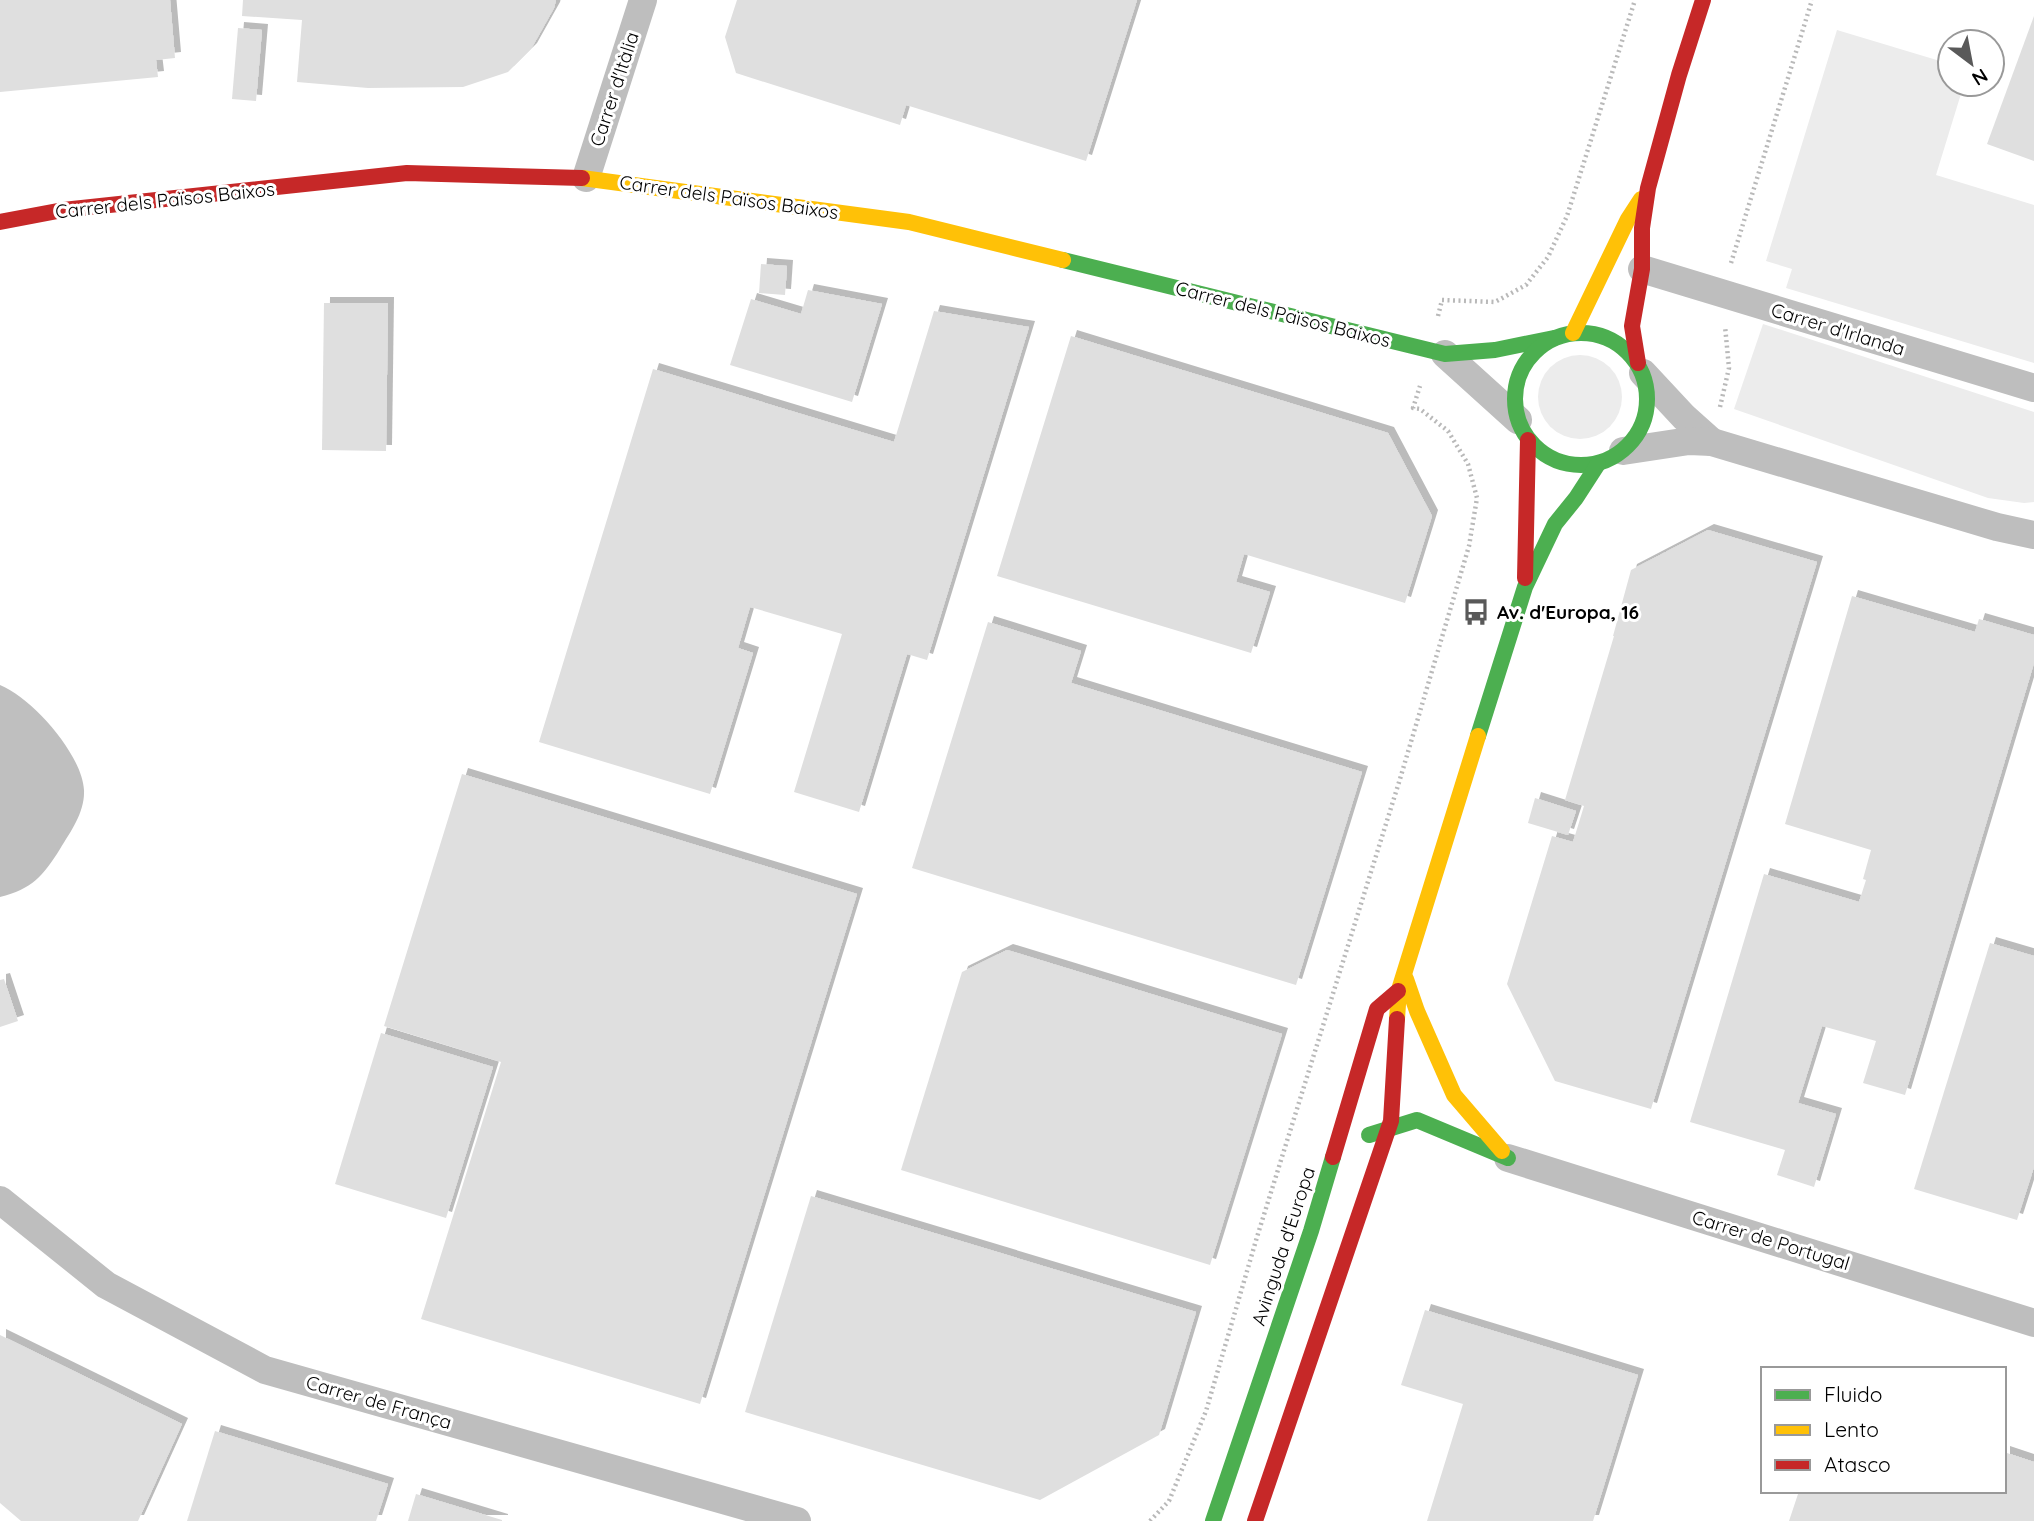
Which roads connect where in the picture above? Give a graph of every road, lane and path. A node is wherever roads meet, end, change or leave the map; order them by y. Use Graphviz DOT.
graph roads {
  1 [pos="643,0"];
  2 [pos="1635,0"];
  3 [pos="1703,0"];
  4 [pos="1812,0"];
  5 [pos="586,178"];
  6 [pos="1648,188"];
  7 [pos="0,222"];
  8 [pos="1642,268"];
  9 [pos="1721,293"];
  10 [pos="1573,333"];
  11 [pos="1554,338"];
  12 [pos="1438,352"];
  13 [pos="1641,368"];
  14 [pos="2034,388"];
  15 [pos="1523,430"];
  16 [pos="1712,442"];
  17 [pos="1623,451"];
  18 [pos="1598,464"];
  19 [pos="2034,535"];
  20 [pos="1525,587"];
  21 [pos="1405,974"];
  22 [pos="1399,990"];
  23 [pos="1389,1130"];
  24 [pos="1362,1148"];
  25 [pos="1508,1158"];
  26 [pos="0,1200"];
  27 [pos="1306,1292"];
  28 [pos="1281,1321"];
  29 [pos="2034,1322"];
  30 [pos="1278,1455"];
  31 [pos="1253,1479"];
  32 [pos="1216,1513"];
  33 [pos="797,1521"];
  34 [pos="1150,1521"];
  35 [pos="1204,1521"];
  36 [pos="1255,1521"];
  1 -- 5 [label="street, Carrer d'Itàlia"];
  2 -- 12 [label="path"];
  3 -- 6 [label="street"];
  4 -- 9 [label="path"];
  5 -- 7 [label="street, Carrer dels Països Baixos"];
  5 -- 12 [label="street, Carrer dels Països Baixos"];
  6 -- 8 [label="street"];
  6 -- 10 [label="street"];
  8 -- 9 [label="street, Carrer d'Irlanda"];
  8 -- 13 [label="street"];
  9 -- 14 [label="street, Carrer d'Irlanda"];
  9 -- 16 [label="path"];
  10 -- 11 [label="street"];
  10 -- 13 [label="street"];
  11 -- 12 [label="street, Carrer dels Països Baixos"];
  11 -- 15 [label="street"];
  12 -- 15 [label="street, Carrer dels Països Baixos"];
  12 -- 34 [label="path"];
  13 -- 16 [label="street"];
  13 -- 17 [label="street"];
  15 -- 18 [label="street"];
  15 -- 20 [label="street, Avinguda d'Europa"];
  16 -- 17 [label="street"];
  16 -- 19 [label="street"];
  17 -- 18 [label="street"];
  18 -- 20 [label="street, Avinguda d'Europa"];
  20 -- 21 [label="street, Avinguda d'Europa"];
  21 -- 22 [label="street, Avinguda d'Europa"];
  21 -- 25 [label="street"];
  22 -- 23 [label="street, Avinguda d'Europa"];
  22 -- 28 [label="street, Avinguda d'Europa"];
  23 -- 24 [label="street"];
  23 -- 25 [label="street"];
  23 -- 30 [label="street, Avinguda d'Europa"];
  25 -- 29 [label="street, Carrer de Portugal"];
  26 -- 33 [label="street, Carrer de França"];
  27 -- 28 [label="street"];
  28 -- 32 [label="street, Avinguda d'Europa"];
  30 -- 31 [label="street"];
  30 -- 36 [label="street, Avinguda d'Europa"];
  32 -- 35 [label="street"];
}
